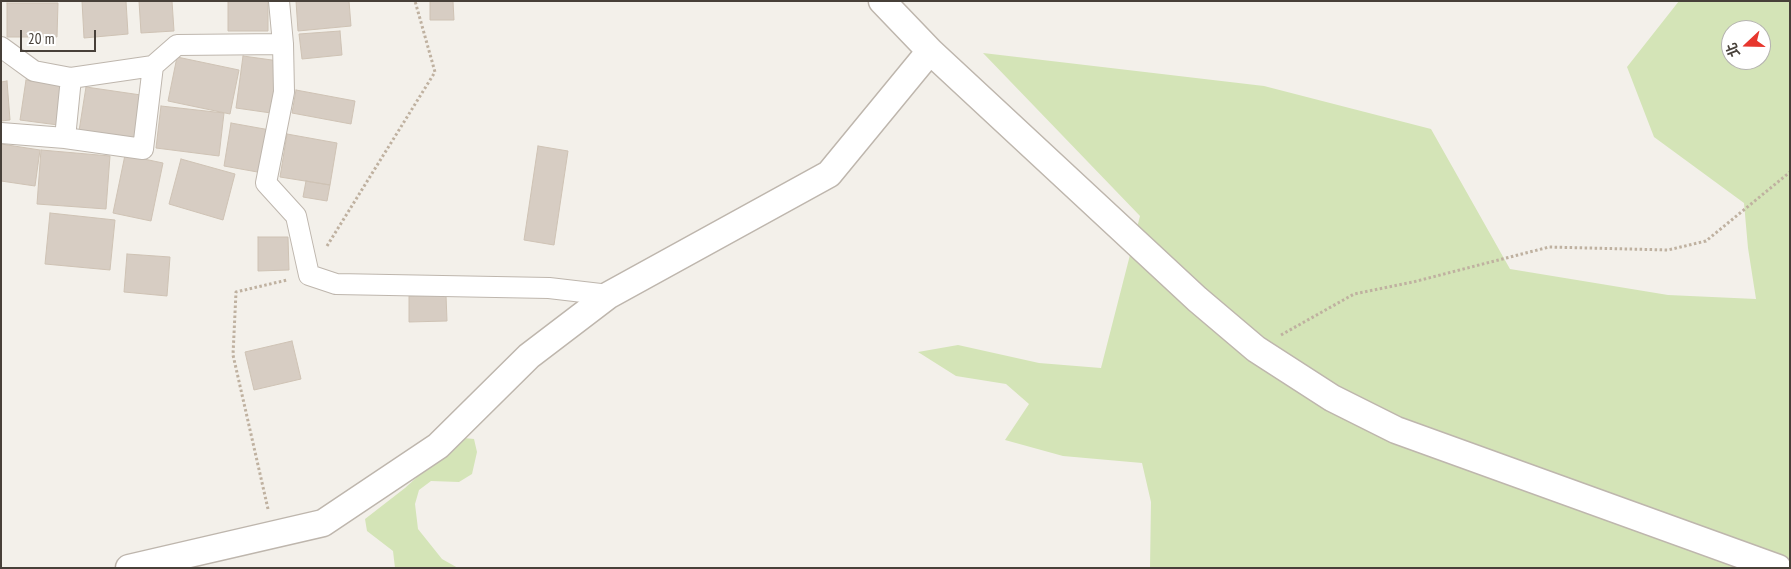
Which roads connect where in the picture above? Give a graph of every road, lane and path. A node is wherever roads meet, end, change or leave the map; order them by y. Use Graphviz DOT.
graph roads {
  1 [pos="279,1"];
  2 [pos="882,1"];
  3 [pos="283,44"];
  4 [pos="1,47"];
  5 [pos="930,51"];
  6 [pos="153,66"];
  7 [pos="71,78"];
  8 [pos="1,133"];
  9 [pos="65,138"];
  10 [pos="1790,172"];
  11 [pos="609,296"];
  12 [pos="1256,349"];
  13 [pos="130,568"];
  14 [pos="1778,568"];
  1 -- 3 [label="street"];
  2 -- 5 [label="street"];
  3 -- 6 [label="street"];
  3 -- 11 [label="street"];
  4 -- 7 [label="street"];
  5 -- 11 [label="street"];
  5 -- 12 [label="street"];
  6 -- 7 [label="street"];
  6 -- 9 [label="street"];
  7 -- 9 [label="street"];
  8 -- 9 [label="street"];
  10 -- 12 [label="path"];
  11 -- 13 [label="street"];
  12 -- 14 [label="street"];
}
